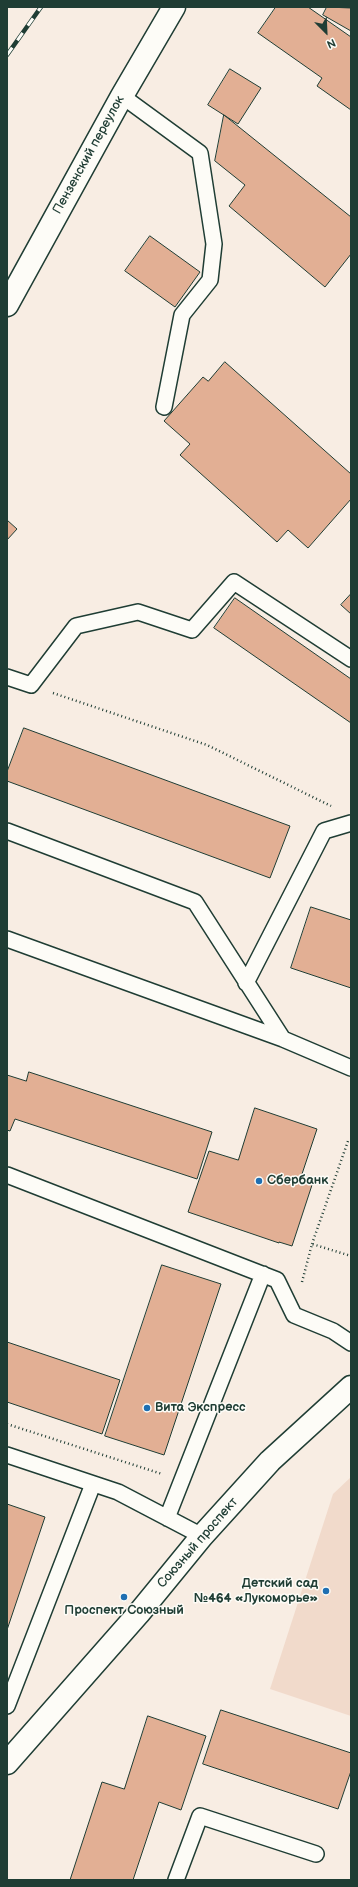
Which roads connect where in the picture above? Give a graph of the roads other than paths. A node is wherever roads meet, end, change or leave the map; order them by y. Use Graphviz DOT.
graph roads {
  1 [pos="174,7"];
  2 [pos="122,96"];
  3 [pos="7,305"];
  4 [pos="164,407"];
  5 [pos="351,659"];
  6 [pos="7,677"];
  7 [pos="351,823"];
  8 [pos="7,831"];
  9 [pos="7,939"];
  10 [pos="246,983"];
  11 [pos="282,1039"];
  12 [pos="351,1068"];
  13 [pos="7,1175"];
  14 [pos="263,1274"];
  15 [pos="351,1343"];
  16 [pos="351,1387"];
  17 [pos="7,1455"];
  18 [pos="94,1484"];
  19 [pos="167,1518"];
  20 [pos="202,1536"];
  21 [pos="7,1706"];
  22 [pos="7,1762"];
  23 [pos="316,1854"];
  24 [pos="176,1880"];
  1 -- 2 [label="street, Пензенский переулок"];
  2 -- 3 [label="street, Пензенский переулок"];
  2 -- 4 [label="lane"];
  5 -- 6 [label="lane"];
  7 -- 10 [label="lane"];
  8 -- 10 [label="lane"];
  9 -- 11 [label="lane"];
  10 -- 11 [label="lane"];
  11 -- 12 [label="lane"];
  13 -- 14 [label="lane"];
  14 -- 15 [label="lane"];
  14 -- 19 [label="lane"];
  16 -- 20 [label="street, Союзный проспект"];
  17 -- 18 [label="lane"];
  18 -- 19 [label="lane"];
  18 -- 21 [label="lane"];
  19 -- 20 [label="lane"];
  20 -- 22 [label="street, Союзный проспект"];
  23 -- 24 [label="lane"];
}
